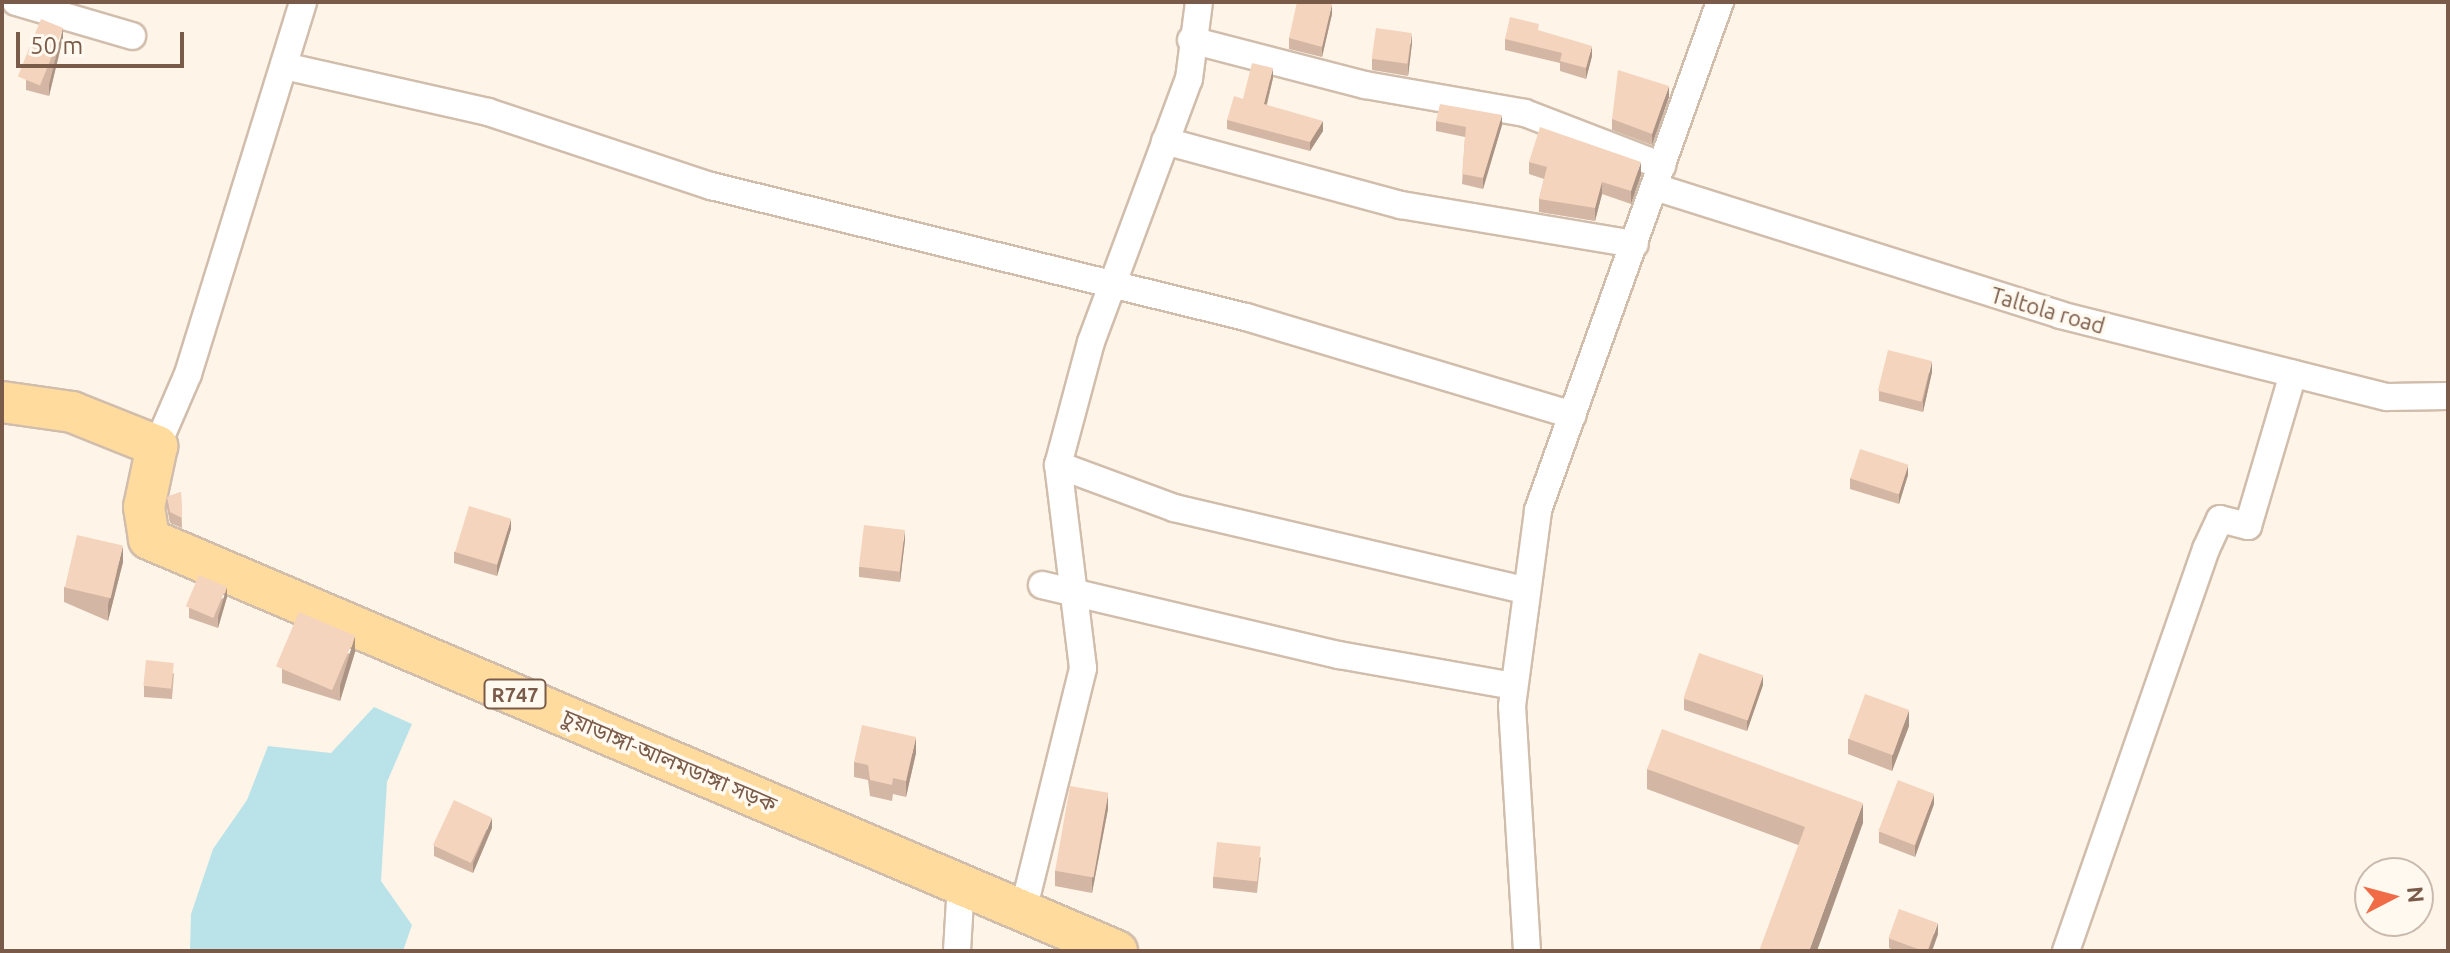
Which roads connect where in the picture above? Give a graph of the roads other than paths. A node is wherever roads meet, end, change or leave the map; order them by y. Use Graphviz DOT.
graph roads {
  1 [pos="16,2"];
  2 [pos="303,2"];
  3 [pos="1199,2"];
  4 [pos="1720,2"];
  5 [pos="132,36"];
  6 [pos="1191,40"];
  7 [pos="284,66"];
  8 [pos="1165,141"];
  9 [pos="1659,176"];
  10 [pos="1635,244"];
  11 [pos="1117,287"];
  12 [pos="2293,374"];
  13 [pos="2448,396"];
  14 [pos="2,402"];
  15 [pos="1573,415"];
  16 [pos="157,446"];
  17 [pos="1058,465"];
  18 [pos="1042,585"];
  19 [pos="1524,590"];
  20 [pos="1079,592"];
  21 [pos="1513,686"];
  22 [pos="961,884"];
  23 [pos="1023,911"];
  24 [pos="957,951"];
  25 [pos="1117,951"];
  26 [pos="1527,951"];
  27 [pos="2066,951"];
  1 -- 5 [label="street"];
  2 -- 7 [label="street"];
  3 -- 6 [label="street"];
  4 -- 9 [label="street"];
  6 -- 8 [label="street"];
  6 -- 9 [label="street, Taltola road"];
  7 -- 11 [label="street"];
  7 -- 16 [label="street"];
  8 -- 10 [label="street"];
  8 -- 11 [label="street"];
  9 -- 10 [label="street"];
  9 -- 12 [label="street, Taltola road"];
  10 -- 15 [label="street"];
  11 -- 15 [label="street"];
  11 -- 17 [label="street"];
  12 -- 13 [label="street, Taltola road"];
  12 -- 27 [label="street"];
  14 -- 16 [label="main road"];
  15 -- 19 [label="street"];
  16 -- 22 [label="main road, চুয়াডাঙ্গা-আলমডাঙ্গা সড়ক / R747"];
  17 -- 19 [label="street"];
  17 -- 20 [label="street"];
  18 -- 20 [label="street"];
  19 -- 21 [label="street"];
  20 -- 21 [label="street"];
  20 -- 23 [label="street"];
  21 -- 26 [label="street"];
  22 -- 23 [label="main road, চুয়াডাঙ্গা-আলমডাঙ্গা সড়ক / R747"];
  22 -- 24 [label="street"];
  23 -- 25 [label="main road, চুয়াডাঙ্গা-আলমডাঙ্গা সড়ক / R747"];
}
